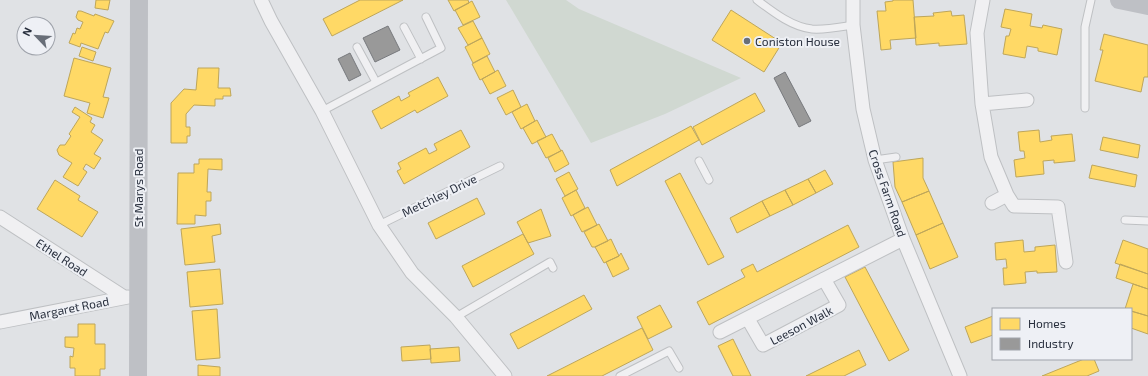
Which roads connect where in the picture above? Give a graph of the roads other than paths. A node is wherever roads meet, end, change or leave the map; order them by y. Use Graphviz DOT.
graph roads {
  1 [pos="139,0"];
  2 [pos="261,0"];
  3 [pos="757,0"];
  4 [pos="852,0"];
  5 [pos="983,0"];
  6 [pos="1091,0"];
  7 [pos="1119,0"];
  8 [pos="1148,6"];
  9 [pos="426,18"];
  10 [pos="853,25"];
  11 [pos="404,27"];
  12 [pos="357,47"];
  13 [pos="421,59"];
  14 [pos="376,82"];
  15 [pos="1027,100"];
  16 [pos="982,104"];
  17 [pos="1085,108"];
  18 [pos="322,112"];
  19 [pos="896,157"];
  20 [pos="875,160"];
  21 [pos="699,161"];
  22 [pos="500,166"];
  23 [pos="709,180"];
  24 [pos="1007,194"];
  25 [pos="992,203"];
  26 [pos="0,217"];
  27 [pos="1125,220"];
  28 [pos="1148,221"];
  29 [pos="379,225"];
  30 [pos="903,239"];
  31 [pos="1066,262"];
  32 [pos="553,268"];
  33 [pos="824,279"];
  34 [pos="131,297"];
  35 [pos="456,317"];
  36 [pos="748,319"];
  37 [pos="0,322"];
  38 [pos="720,332"];
  39 [pos="679,368"];
  40 [pos="138,376"];
  41 [pos="505,376"];
  42 [pos="620,376"];
  43 [pos="960,376"];
  1 -- 34 [label="street, St Marys Road"];
  2 -- 18 [label="street"];
  3 -- 10 [label="lane"];
  4 -- 10 [label="street, Cross Farm Road"];
  5 -- 16 [label="street"];
  6 -- 17 [label="lane"];
  7 -- 8 [label="street"];
  9 -- 13 [label="lane"];
  10 -- 20 [label="street, Cross Farm Road"];
  11 -- 13 [label="lane"];
  12 -- 14 [label="lane"];
  13 -- 14 [label="lane"];
  14 -- 18 [label="lane"];
  15 -- 16 [label="street"];
  16 -- 24 [label="street"];
  18 -- 29 [label="street"];
  19 -- 20 [label="lane"];
  20 -- 30 [label="street, Cross Farm Road"];
  21 -- 23 [label="lane"];
  22 -- 29 [label="lane, Metchley Drive"];
  24 -- 25 [label="street"];
  24 -- 31 [label="street"];
  26 -- 34 [label="street, Ethel Road"];
  27 -- 28 [label="lane"];
  29 -- 35 [label="street"];
  30 -- 33 [label="street"];
  30 -- 43 [label="street, Cross Farm Road"];
  32 -- 35 [label="lane"];
  33 -- 36 [label="street"];
  33 -- 36 [label="street, Leeson Walk"];
  34 -- 37 [label="street, Margaret Road"];
  34 -- 40 [label="street, St Marys Road"];
  35 -- 41 [label="street"];
  36 -- 38 [label="street"];
  39 -- 42 [label="lane"];
}
